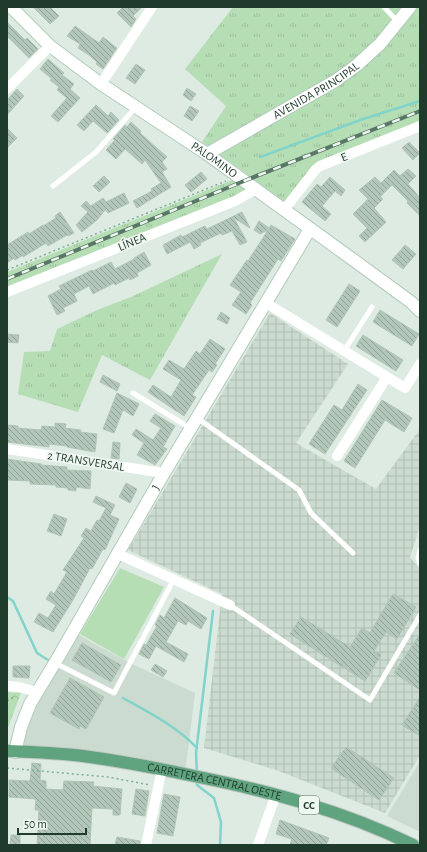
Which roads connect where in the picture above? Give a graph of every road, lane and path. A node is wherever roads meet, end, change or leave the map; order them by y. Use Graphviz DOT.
graph roads {
  1 [pos="11,7"];
  2 [pos="152,7"];
  3 [pos="384,7"];
  4 [pos="410,7"];
  5 [pos="398,22"];
  6 [pos="50,46"];
  7 [pos="101,84"];
  8 [pos="7,89"];
  9 [pos="136,107"];
  10 [pos="420,126"];
  11 [pos="207,154"];
  12 [pos="237,176"];
  13 [pos="53,186"];
  14 [pos="256,189"];
  15 [pos="284,210"];
  16 [pos="310,229"];
  17 [pos="7,270"];
  18 [pos="7,292"];
  19 [pos="266,303"];
  20 [pos="372,307"];
  21 [pos="420,311"];
  22 [pos="344,351"];
  23 [pos="420,364"];
  24 [pos="387,377"];
  25 [pos="133,393"];
  26 [pos="194,424"];
  27 [pos="7,449"];
  28 [pos="338,456"];
  29 [pos="164,473"];
  30 [pos="420,550"];
  31 [pos="353,553"];
  32 [pos="118,554"];
  33 [pos="420,563"];
  34 [pos="174,579"];
  35 [pos="230,605"];
  36 [pos="420,615"];
  37 [pos="55,663"];
  38 [pos="7,686"];
  39 [pos="38,692"];
  40 [pos="11,752"];
  41 [pos="7,768"];
  42 [pos="162,769"];
  43 [pos="158,786"];
  44 [pos="276,794"];
  45 [pos="146,845"];
  46 [pos="258,845"];
  47 [pos="413,845"];
  1 -- 6 [label="main road, PALOMINO"];
  2 -- 7 [label="street"];
  3 -- 5 [label="lane"];
  4 -- 5 [label="main road, AVENIDA PRINCIPAL"];
  5 -- 11 [label="main road, AVENIDA PRINCIPAL"];
  6 -- 7 [label="main road, PALOMINO"];
  6 -- 8 [label="street"];
  7 -- 9 [label="main road, PALOMINO"];
  9 -- 11 [label="main road, PALOMINO"];
  9 -- 13 [label="lane"];
  10 -- 15 [label="street, E"];
  11 -- 12 [label="main road, PALOMINO"];
  12 -- 14 [label="main road, PALOMINO"];
  12 -- 17 [label="path, LÍNEA"];
  14 -- 15 [label="main road, PALOMINO"];
  14 -- 18 [label="street, LÍNEA"];
  15 -- 16 [label="main road, PALOMINO"];
  16 -- 19 [label="main road, J"];
  16 -- 21 [label="main road, PALOMINO"];
  19 -- 22 [label="street"];
  19 -- 26 [label="main road, J"];
  20 -- 22 [label="lane"];
  22 -- 24 [label="street"];
  23 -- 24 [label="street"];
  24 -- 28 [label="street"];
  25 -- 26 [label="lane"];
  26 -- 29 [label="main road, J"];
  26 -- 31 [label="lane"];
  27 -- 29 [label="street, 2 TRANSVERSAL"];
  29 -- 32 [label="main road, J"];
  30 -- 33 [label="lane"];
  32 -- 34 [label="street"];
  32 -- 37 [label="main road, J"];
  34 -- 35 [label="street"];
  34 -- 37 [label="lane"];
  35 -- 36 [label="lane"];
  37 -- 39 [label="main road, J"];
  38 -- 39 [label="street"];
  39 -- 40 [label="main road, J"];
  40 -- 42 [label="main road, CARRETERA CENTRAL OESTE / CC"];
  41 -- 43 [label="path"];
  42 -- 43 [label="street"];
  42 -- 44 [label="main road, CARRETERA CENTRAL OESTE / CC"];
  43 -- 45 [label="street"];
  44 -- 46 [label="street"];
  44 -- 47 [label="main road, CARRETERA CENTRAL OESTE / CC"];
}
